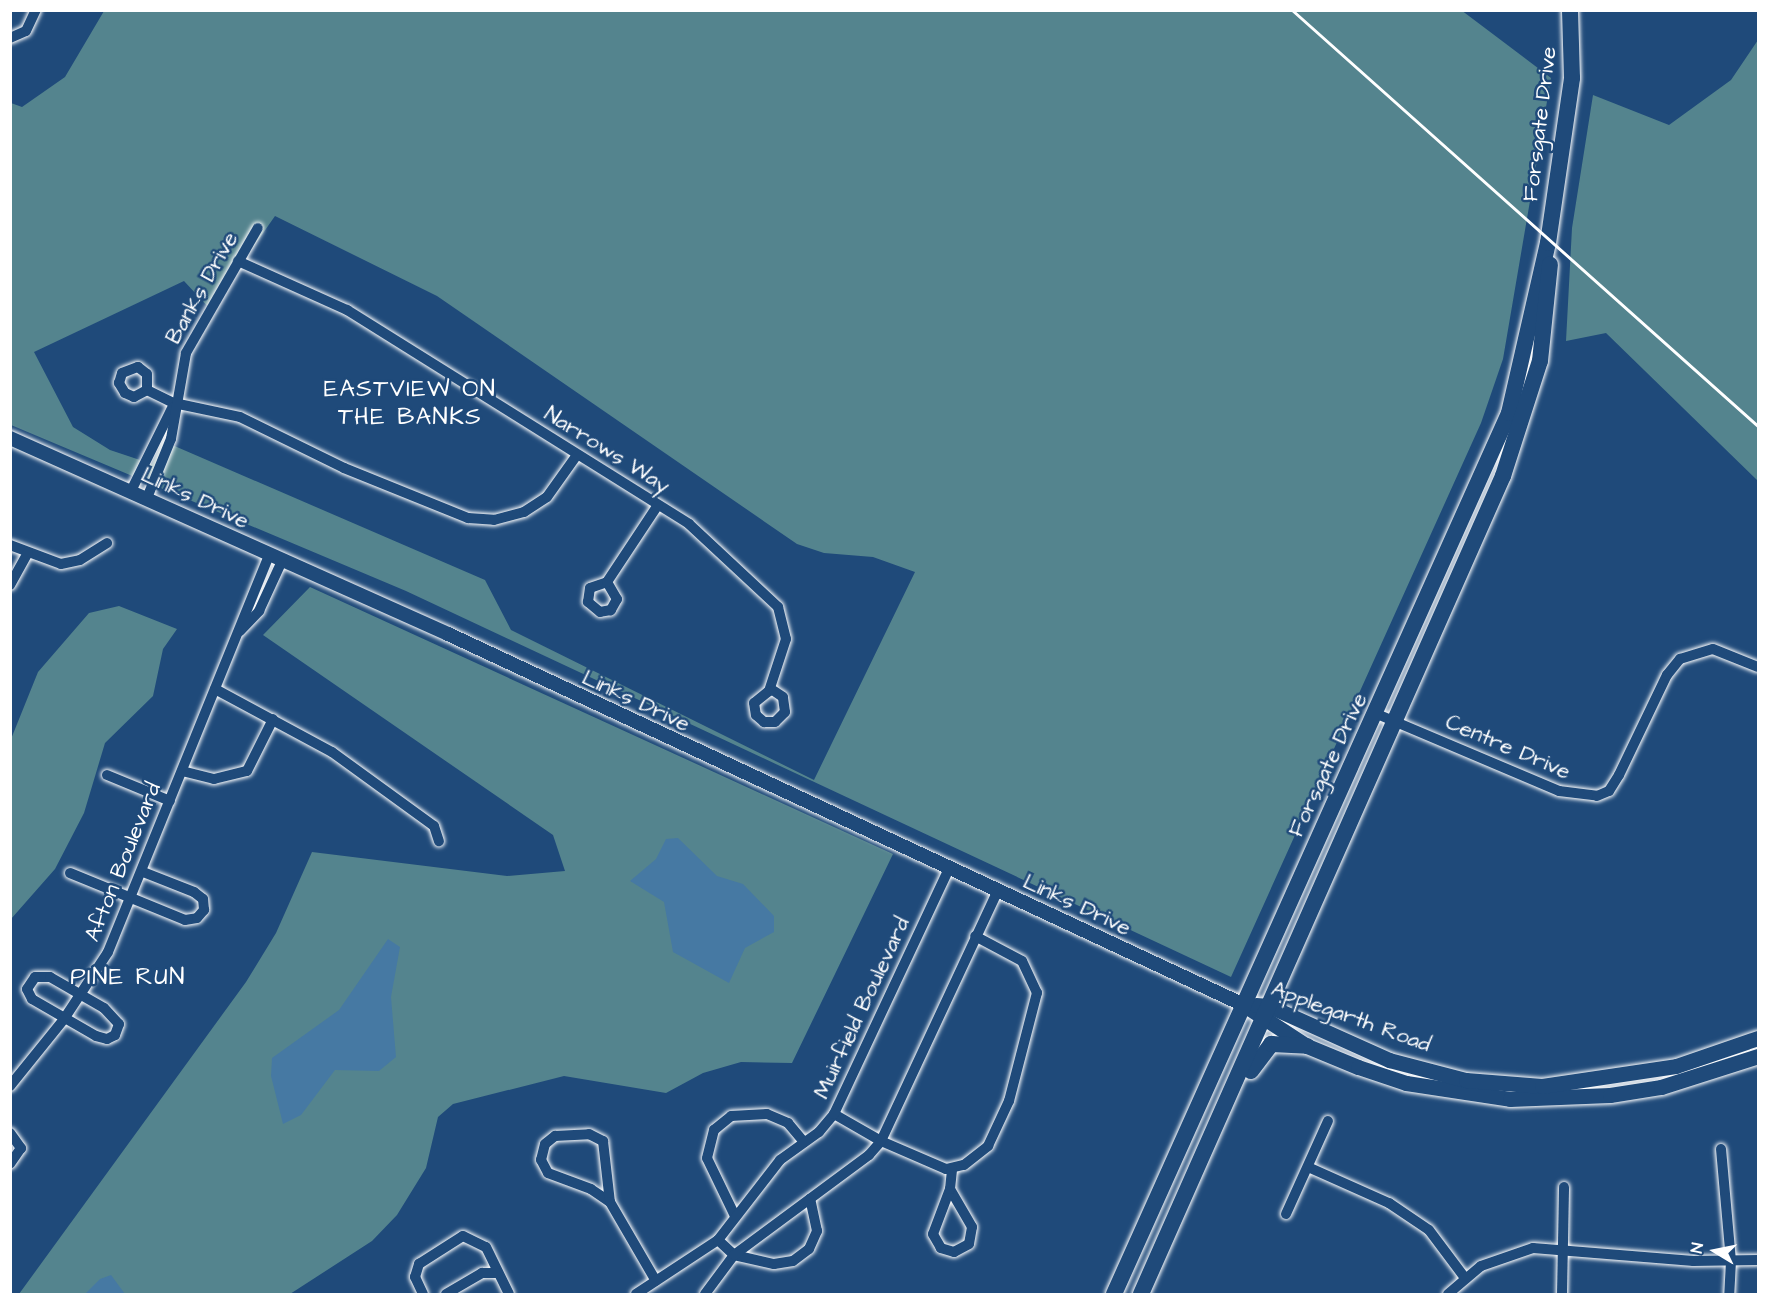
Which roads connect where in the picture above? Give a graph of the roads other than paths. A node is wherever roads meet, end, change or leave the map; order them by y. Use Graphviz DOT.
graph roads {
  1 [pos="36,10"];
  2 [pos="1570,10"];
  3 [pos="10,38"];
  4 [pos="258,228"];
  5 [pos="1548,243"];
  6 [pos="238,261"];
  7 [pos="147,390"];
  8 [pos="174,403"];
  9 [pos="10,438"];
  10 [pos="578,455"];
  11 [pos="131,491"];
  12 [pos="147,498"];
  13 [pos="658,505"];
  14 [pos="108,543"];
  15 [pos="10,545"];
  16 [pos="28,553"];
  17 [pos="275,559"];
  18 [pos="607,582"];
  19 [pos="10,585"];
  20 [pos="1758,667"];
  21 [pos="215,689"];
  22 [pos="774,691"];
  23 [pos="1377,714"];
  24 [pos="273,719"];
  25 [pos="1393,720"];
  26 [pos="182,771"];
  27 [pos="107,775"];
  28 [pos="170,801"];
  29 [pos="439,841"];
  30 [pos="949,869"];
  31 [pos="143,872"];
  32 [pos="70,873"];
  33 [pos="997,892"];
  34 [pos="130,900"];
  35 [pos="975,936"];
  36 [pos="80,996"];
  37 [pos="1244,1005"];
  38 [pos="1266,1012"];
  39 [pos="64,1019"];
  40 [pos="1758,1038"];
  41 [pos="1307,1046"];
  42 [pos="1758,1056"];
  43 [pos="10,1086"];
  44 [pos="834,1114"];
  45 [pos="1328,1122"];
  46 [pos="10,1133"];
  47 [pos="1214,1134"];
  48 [pos="880,1141"];
  49 [pos="804,1142"];
  50 [pos="1721,1149"];
  51 [pos="10,1164"];
  52 [pos="1308,1167"];
  53 [pos="952,1169"];
  54 [pos="1564,1187"];
  55 [pos="950,1189"];
  56 [pos="810,1199"];
  57 [pos="610,1202"];
  58 [pos="1287,1214"];
  59 [pos="735,1216"];
  60 [pos="718,1240"];
  61 [pos="1566,1250"];
  62 [pos="734,1255"];
  63 [pos="1758,1260"];
  64 [pos="1731,1261"];
  65 [pos="498,1274"];
  66 [pos="1465,1278"];
  67 [pos="657,1281"];
  68 [pos="423,1294"];
  69 [pos="446,1294"];
  70 [pos="509,1294"];
  71 [pos="636,1294"];
  72 [pos="705,1294"];
  73 [pos="1114,1294"];
  74 [pos="1141,1294"];
  75 [pos="1448,1294"];
  76 [pos="1562,1294"];
  77 [pos="1729,1294"];
  1 -- 3 [label="street"];
  2 -- 5 [label="main road, Forsgate Drive"];
  4 -- 6 [label="street, Banks Drive"];
  5 -- 23 [label="main road, Forsgate Drive"];
  5 -- 25 [label="main road, Forsgate Drive"];
  6 -- 8 [label="street, Banks Drive"];
  6 -- 10 [label="street, Narrows Way"];
  7 -- 8 [label="street"];
  8 -- 10 [label="street"];
  8 -- 11 [label="street, Banks Drive"];
  8 -- 12 [label="street, Banks Drive"];
  9 -- 11 [label="street, Links Drive"];
  10 -- 13 [label="street, Narrows Way"];
  11 -- 12 [label="street, Links Drive"];
  12 -- 17 [label="street, Links Drive"];
  13 -- 18 [label="street"];
  13 -- 22 [label="street, Narrows Way"];
  14 -- 16 [label="street"];
  15 -- 16 [label="street"];
  16 -- 19 [label="street"];
  17 -- 21 [label="street, Afton Boulevard"];
  17 -- 30 [label="street, Links Drive"];
  20 -- 25 [label="street, Centre Drive"];
  21 -- 24 [label="street"];
  21 -- 26 [label="street, Afton Boulevard"];
  23 -- 25 [label="street, Centre Drive"];
  23 -- 37 [label="main road, Forsgate Drive"];
  24 -- 26 [label="street"];
  24 -- 29 [label="street"];
  25 -- 38 [label="main road, Forsgate Drive"];
  26 -- 28 [label="street, Afton Boulevard"];
  27 -- 28 [label="street"];
  28 -- 31 [label="street, Afton Boulevard"];
  30 -- 33 [label="street, Links Drive"];
  30 -- 44 [label="street, Muirfield Boulevard"];
  31 -- 34 [label="street, Afton Boulevard"];
  31 -- 34 [label="street"];
  32 -- 34 [label="street"];
  33 -- 35 [label="street"];
  33 -- 37 [label="street, Links Drive"];
  34 -- 36 [label="street, Afton Boulevard"];
  35 -- 48 [label="street"];
  35 -- 53 [label="street"];
  36 -- 39 [label="street, Afton Boulevard"];
  36 -- 39 [label="street"];
  36 -- 39 [label="street"];
  37 -- 38 [label="main road, Applegarth Road"];
  37 -- 73 [label="main road, Forsgate Drive"];
  38 -- 40 [label="main road, Applegarth Road"];
  38 -- 41 [label="main road, Applegarth Road"];
  38 -- 47 [label="main road, Forsgate Drive"];
  39 -- 43 [label="street, Afton Boulevard"];
  41 -- 42 [label="main road, Applegarth Road"];
  41 -- 47 [label="main road"];
  44 -- 48 [label="street"];
  44 -- 49 [label="street, Muirfield Boulevard"];
  45 -- 52 [label="street"];
  46 -- 51 [label="street"];
  47 -- 74 [label="main road, Forsgate Drive"];
  48 -- 53 [label="street"];
  48 -- 56 [label="street"];
  49 -- 59 [label="street, Muirfield Boulevard"];
  49 -- 59 [label="street"];
  50 -- 64 [label="street"];
  52 -- 58 [label="street"];
  52 -- 66 [label="street"];
  53 -- 55 [label="street"];
  54 -- 61 [label="street"];
  55 -- 55 [label="street"];
  56 -- 62 [label="street"];
  56 -- 62 [label="street"];
  57 -- 57 [label="street"];
  57 -- 67 [label="street"];
  59 -- 60 [label="street, Muirfield Boulevard"];
  60 -- 62 [label="street"];
  60 -- 67 [label="street, Muirfield Boulevard"];
  61 -- 64 [label="street"];
  61 -- 66 [label="street"];
  61 -- 76 [label="street"];
  62 -- 72 [label="street"];
  63 -- 64 [label="street"];
  64 -- 77 [label="street"];
  65 -- 68 [label="street"];
  65 -- 69 [label="street"];
  65 -- 70 [label="street"];
  66 -- 75 [label="street"];
  67 -- 71 [label="street, Muirfield Boulevard"];
}
